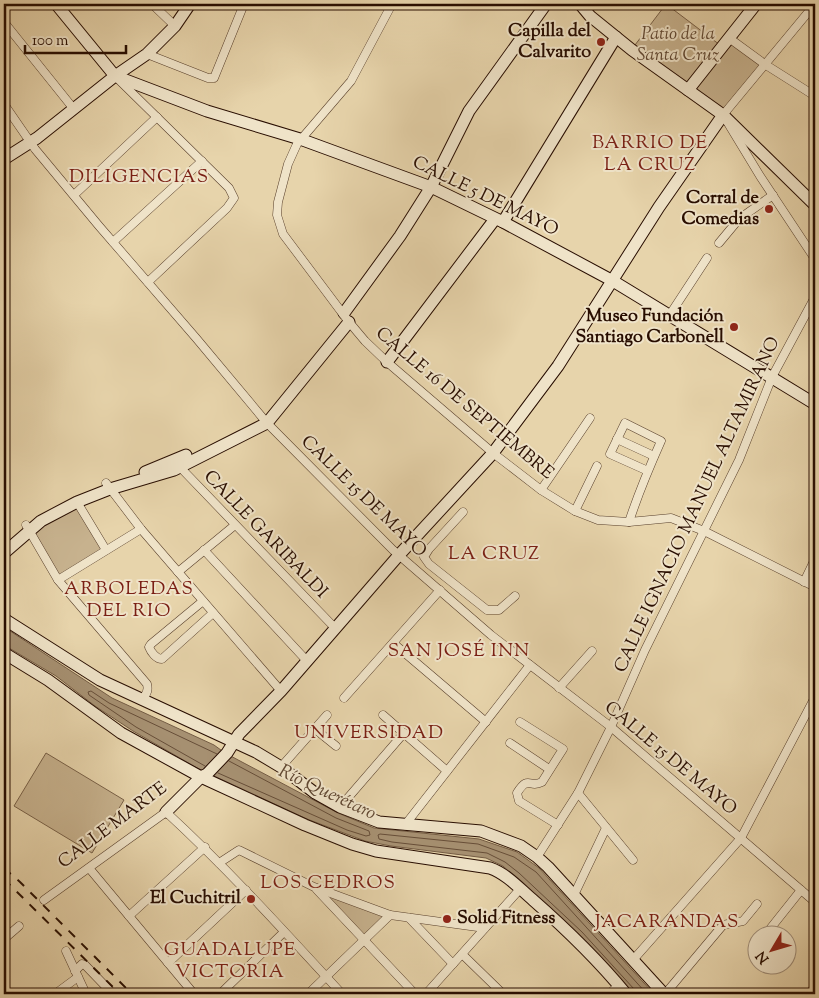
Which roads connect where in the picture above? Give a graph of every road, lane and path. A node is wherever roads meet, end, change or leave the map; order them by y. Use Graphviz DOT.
graph roads {
  1 [pos="56,4"];
  2 [pos="152,4"];
  3 [pos="184,4"];
  4 [pos="190,4"];
  5 [pos="244,4"];
  6 [pos="392,4"];
  7 [pos="546,4"];
  8 [pos="580,4"];
  9 [pos="756,4"];
  10 [pos="815,4"];
  11 [pos="4,22"];
  12 [pos="173,24"];
  13 [pos="616,37"];
  14 [pos="729,38"];
  15 [pos="147,54"];
  16 [pos="766,65"];
  17 [pos="116,76"];
  18 [pos="688,90"];
  19 [pos="815,96"];
  20 [pos="4,104"];
  21 [pos="73,108"];
  22 [pos="723,115"];
  23 [pos="156,117"];
  24 [pos="300,139"];
  25 [pos="30,142"];
  26 [pos="4,159"];
  27 [pos="202,161"];
  28 [pos="431,187"];
  29 [pos="74,195"];
  30 [pos="773,195"];
  31 [pos="815,205"];
  32 [pos="499,221"];
  33 [pos="113,242"];
  34 [pos="719,243"];
  35 [pos="707,258"];
  36 [pos="815,259"];
  37 [pos="613,281"];
  38 [pos="148,282"];
  39 [pos="815,298"];
  40 [pos="669,316"];
  41 [pos="346,317"];
  42 [pos="387,362"];
  43 [pos="772,377"];
  44 [pos="815,404"];
  45 [pos="590,418"];
  46 [pos="265,420"];
  47 [pos="617,439"];
  48 [pos="494,453"];
  49 [pos="654,456"];
  50 [pos="177,464"];
  51 [pos="597,466"];
  52 [pos="648,471"];
  53 [pos="108,486"];
  54 [pos="541,490"];
  55 [pos="77,502"];
  56 [pos="575,511"];
  57 [pos="463,512"];
  58 [pos="629,522"];
  59 [pos="235,525"];
  60 [pos="28,528"];
  61 [pos="141,529"];
  62 [pos="704,532"];
  63 [pos="4,545"];
  64 [pos="106,550"];
  65 [pos="204,550"];
  66 [pos="4,553"];
  67 [pos="398,555"];
  68 [pos="815,558"];
  69 [pos="181,570"];
  70 [pos="58,580"];
  71 [pos="804,582"];
  72 [pos="815,587"];
  73 [pos="440,590"];
  74 [pos="516,596"];
  75 [pos="471,599"];
  76 [pos="203,601"];
  77 [pos="191,610"];
  78 [pos="463,610"];
  79 [pos="213,613"];
  80 [pos="4,618"];
  81 [pos="202,623"];
  82 [pos="335,628"];
  83 [pos="393,643"];
  84 [pos="592,651"];
  85 [pos="4,653"];
  86 [pos="306,661"];
  87 [pos="530,665"];
  88 [pos="559,688"];
  89 [pos="281,690"];
  90 [pos="815,697"];
  91 [pos="344,698"];
  92 [pos="141,700"];
  93 [pos="327,715"];
  94 [pos="383,716"];
  95 [pos="486,722"];
  96 [pos="520,722"];
  97 [pos="611,727"];
  98 [pos="315,729"];
  99 [pos="404,734"];
  100 [pos="233,742"];
  101 [pos="510,743"];
  102 [pos="336,746"];
  103 [pos="282,767"];
  104 [pos="549,769"];
  105 [pos="446,771"];
  106 [pos="204,776"];
  107 [pos="578,792"];
  108 [pos="340,807"];
  109 [pos="166,812"];
  110 [pos="405,825"];
  111 [pos="558,825"];
  112 [pos="606,828"];
  113 [pos="741,838"];
  114 [pos="204,847"];
  115 [pos="537,857"];
  116 [pos="633,860"];
  117 [pos="219,863"];
  118 [pos="89,868"];
  119 [pos="314,887"];
  120 [pos="520,889"];
  121 [pos="246,890"];
  122 [pos="801,890"];
  123 [pos="574,895"];
  124 [pos="44,900"];
  125 [pos="815,902"];
  126 [pos="757,904"];
  127 [pos="390,915"];
  128 [pos="129,916"];
  129 [pos="409,918"];
  130 [pos="19,926"];
  131 [pos="772,926"];
  132 [pos="485,928"];
  133 [pos="284,932"];
  134 [pos="4,939"];
  135 [pos="365,940"];
  136 [pos="66,950"];
  137 [pos="462,954"];
  138 [pos="633,960"];
  139 [pos="168,964"];
  140 [pos="453,964"];
  141 [pos="77,974"];
  142 [pos="327,977"];
  143 [pos="815,986"];
  144 [pos="622,990"];
  145 [pos="56,994"];
  146 [pos="86,994"];
  147 [pos="113,994"];
  148 [pos="194,994"];
  149 [pos="220,994"];
  150 [pos="308,994"];
  151 [pos="342,994"];
  152 [pos="414,994"];
  153 [pos="426,994"];
  154 [pos="500,994"];
  155 [pos="609,994"];
  156 [pos="664,994"];
  157 [pos="809,994"];
  1 -- 17 [label="street"];
  2 -- 12 [label="street"];
  3 -- 12 [label="street"];
  4 -- 12 [label="street"];
  5 -- 15 [label="street"];
  6 -- 24 [label="street, CALLE 16 DE SEPTIEMBRE"];
  7 -- 28 [label="street"];
  8 -- 13 [label="street"];
  9 -- 14 [label="street"];
  10 -- 16 [label="street"];
  11 -- 21 [label="street"];
  12 -- 15 [label="street"];
  12 -- 17 [label="street"];
  13 -- 18 [label="street"];
  13 -- 32 [label="street"];
  14 -- 16 [label="street"];
  14 -- 18 [label="street"];
  15 -- 17 [label="street"];
  16 -- 19 [label="street"];
  16 -- 22 [label="street"];
  17 -- 21 [label="street"];
  17 -- 23 [label="street"];
  17 -- 24 [label="street, CALLE 5 DE MAYO"];
  18 -- 22 [label="street"];
  20 -- 25 [label="street, CALLE 15 DE MAYO"];
  21 -- 25 [label="street"];
  22 -- 30 [label="street"];
  22 -- 31 [label="street"];
  22 -- 37 [label="street, CALLE MARTE"];
  23 -- 27 [label="street"];
  23 -- 29 [label="street"];
  24 -- 28 [label="street, CALLE 5 DE MAYO"];
  24 -- 41 [label="street, CALLE 16 DE SEPTIEMBRE"];
  25 -- 26 [label="street"];
  25 -- 29 [label="street, CALLE 15 DE MAYO"];
  27 -- 33 [label="street"];
  27 -- 38 [label="street"];
  28 -- 32 [label="street, CALLE 5 DE MAYO"];
  28 -- 41 [label="street"];
  29 -- 33 [label="street, CALLE 15 DE MAYO"];
  30 -- 34 [label="street"];
  30 -- 36 [label="street"];
  32 -- 37 [label="street, CALLE 5 DE MAYO"];
  32 -- 42 [label="street"];
  33 -- 38 [label="street, CALLE 15 DE MAYO"];
  35 -- 40 [label="street"];
  37 -- 40 [label="street, CALLE 5 DE MAYO"];
  37 -- 48 [label="street, CALLE MARTE"];
  38 -- 46 [label="street, CALLE 15 DE MAYO"];
  39 -- 43 [label="street, CALLE IGNACIO MANUEL ALTAMIRANO"];
  40 -- 43 [label="street, CALLE 5 DE MAYO"];
  41 -- 42 [label="street, CALLE 16 DE SEPTIEMBRE"];
  41 -- 46 [label="street"];
  42 -- 48 [label="street, CALLE 16 DE SEPTIEMBRE"];
  43 -- 44 [label="street, CALLE 5 DE MAYO"];
  43 -- 62 [label="street, CALLE IGNACIO MANUEL ALTAMIRANO"];
  45 -- 54 [label="street"];
  46 -- 50 [label="street"];
  46 -- 67 [label="street, CALLE 15 DE MAYO"];
  47 -- 49 [label="street"];
  47 -- 49 [label="street"];
  47 -- 52 [label="street"];
  48 -- 54 [label="street, CALLE 16 DE SEPTIEMBRE"];
  48 -- 67 [label="street, CALLE MARTE"];
  49 -- 52 [label="street"];
  50 -- 53 [label="street"];
  50 -- 59 [label="street, CALLE GARIBALDI"];
  51 -- 56 [label="street"];
  52 -- 58 [label="street"];
  53 -- 55 [label="street"];
  53 -- 60 [label="street"];
  53 -- 61 [label="street"];
  54 -- 56 [label="street, CALLE 16 DE SEPTIEMBRE"];
  55 -- 60 [label="street"];
  55 -- 64 [label="street"];
  56 -- 58 [label="street, CALLE 16 DE SEPTIEMBRE"];
  57 -- 75 [label="street"];
  58 -- 62 [label="street, CALLE 16 DE SEPTIEMBRE"];
  59 -- 65 [label="street"];
  59 -- 82 [label="street, CALLE GARIBALDI"];
  60 -- 63 [label="street"];
  60 -- 66 [label="street"];
  60 -- 70 [label="street"];
  61 -- 64 [label="street"];
  61 -- 69 [label="street"];
  62 -- 71 [label="street, CALLE 16 DE SEPTIEMBRE"];
  62 -- 97 [label="street, CALLE IGNACIO MANUEL ALTAMIRANO"];
  64 -- 70 [label="street"];
  65 -- 69 [label="street"];
  65 -- 86 [label="street"];
  67 -- 73 [label="street, CALLE 15 DE MAYO"];
  67 -- 82 [label="street, CALLE MARTE"];
  68 -- 71 [label="street"];
  69 -- 76 [label="street"];
  70 -- 92 [label="street"];
  71 -- 72 [label="street, CALLE 16 DE SEPTIEMBRE"];
  73 -- 78 [label="street, CALLE 15 DE MAYO"];
  73 -- 83 [label="street"];
  74 -- 75 [label="street"];
  75 -- 78 [label="street"];
  76 -- 77 [label="street"];
  76 -- 79 [label="street"];
  77 -- 81 [label="street"];
  77 -- 81 [label="street"];
  78 -- 87 [label="street, CALLE 15 DE MAYO"];
  79 -- 81 [label="street"];
  79 -- 89 [label="street"];
  80 -- 92 [label="street"];
  82 -- 86 [label="street, CALLE MARTE"];
  83 -- 91 [label="street"];
  83 -- 95 [label="street"];
  84 -- 88 [label="street"];
  85 -- 106 [label="street"];
  86 -- 89 [label="street, CALLE MARTE"];
  87 -- 88 [label="street, CALLE 15 DE MAYO"];
  87 -- 95 [label="street"];
  88 -- 97 [label="street, CALLE 15 DE MAYO"];
  89 -- 100 [label="street, CALLE MARTE"];
  90 -- 113 [label="street"];
  92 -- 100 [label="street"];
  93 -- 98 [label="street"];
  94 -- 99 [label="street"];
  95 -- 105 [label="street"];
  96 -- 104 [label="street"];
  97 -- 107 [label="street, CALLE IGNACIO MANUEL ALTAMIRANO"];
  97 -- 113 [label="street, CALLE 15 DE MAYO"];
  98 -- 102 [label="street"];
  98 -- 103 [label="street"];
  99 -- 105 [label="street"];
  99 -- 108 [label="street"];
  100 -- 103 [label="street"];
  100 -- 106 [label="street, CALLE MARTE"];
  101 -- 104 [label="street"];
  103 -- 108 [label="street"];
  104 -- 111 [label="street"];
  105 -- 110 [label="street"];
  106 -- 109 [label="street, CALLE MARTE"];
  106 -- 120 [label="street"];
  107 -- 111 [label="street, CALLE IGNACIO MANUEL ALTAMIRANO"];
  107 -- 112 [label="street"];
  108 -- 110 [label="street"];
  109 -- 114 [label="street"];
  109 -- 118 [label="street, CALLE MARTE"];
  110 -- 115 [label="street"];
  111 -- 115 [label="street, CALLE IGNACIO MANUEL ALTAMIRANO"];
  112 -- 116 [label="street"];
  112 -- 123 [label="street"];
  113 -- 122 [label="street, CALLE 15 DE MAYO"];
  113 -- 138 [label="street"];
  114 -- 117 [label="street"];
  114 -- 128 [label="street"];
  115 -- 123 [label="street"];
  117 -- 119 [label="street"];
  117 -- 121 [label="street"];
  118 -- 124 [label="street, CALLE MARTE"];
  118 -- 128 [label="street"];
  119 -- 127 [label="street"];
  119 -- 135 [label="street"];
  120 -- 132 [label="street"];
  120 -- 144 [label="street"];
  121 -- 133 [label="street"];
  121 -- 139 [label="street"];
  122 -- 125 [label="street, CALLE 15 DE MAYO"];
  122 -- 131 [label="street"];
  123 -- 138 [label="street"];
  126 -- 156 [label="street"];
  127 -- 129 [label="street"];
  127 -- 135 [label="street"];
  128 -- 139 [label="street"];
  129 -- 132 [label="street"];
  129 -- 140 [label="street"];
  130 -- 134 [label="street"];
  132 -- 137 [label="street"];
  133 -- 142 [label="street"];
  133 -- 149 [label="street"];
  135 -- 142 [label="street"];
  135 -- 152 [label="street"];
  136 -- 141 [label="street"];
  137 -- 140 [label="street"];
  137 -- 154 [label="street"];
  138 -- 156 [label="street"];
  139 -- 148 [label="street"];
  140 -- 153 [label="street"];
  141 -- 145 [label="street"];
  141 -- 146 [label="street"];
  141 -- 147 [label="street"];
  142 -- 150 [label="street"];
  142 -- 151 [label="street"];
  143 -- 157 [label="street"];
  144 -- 155 [label="street"];
}
